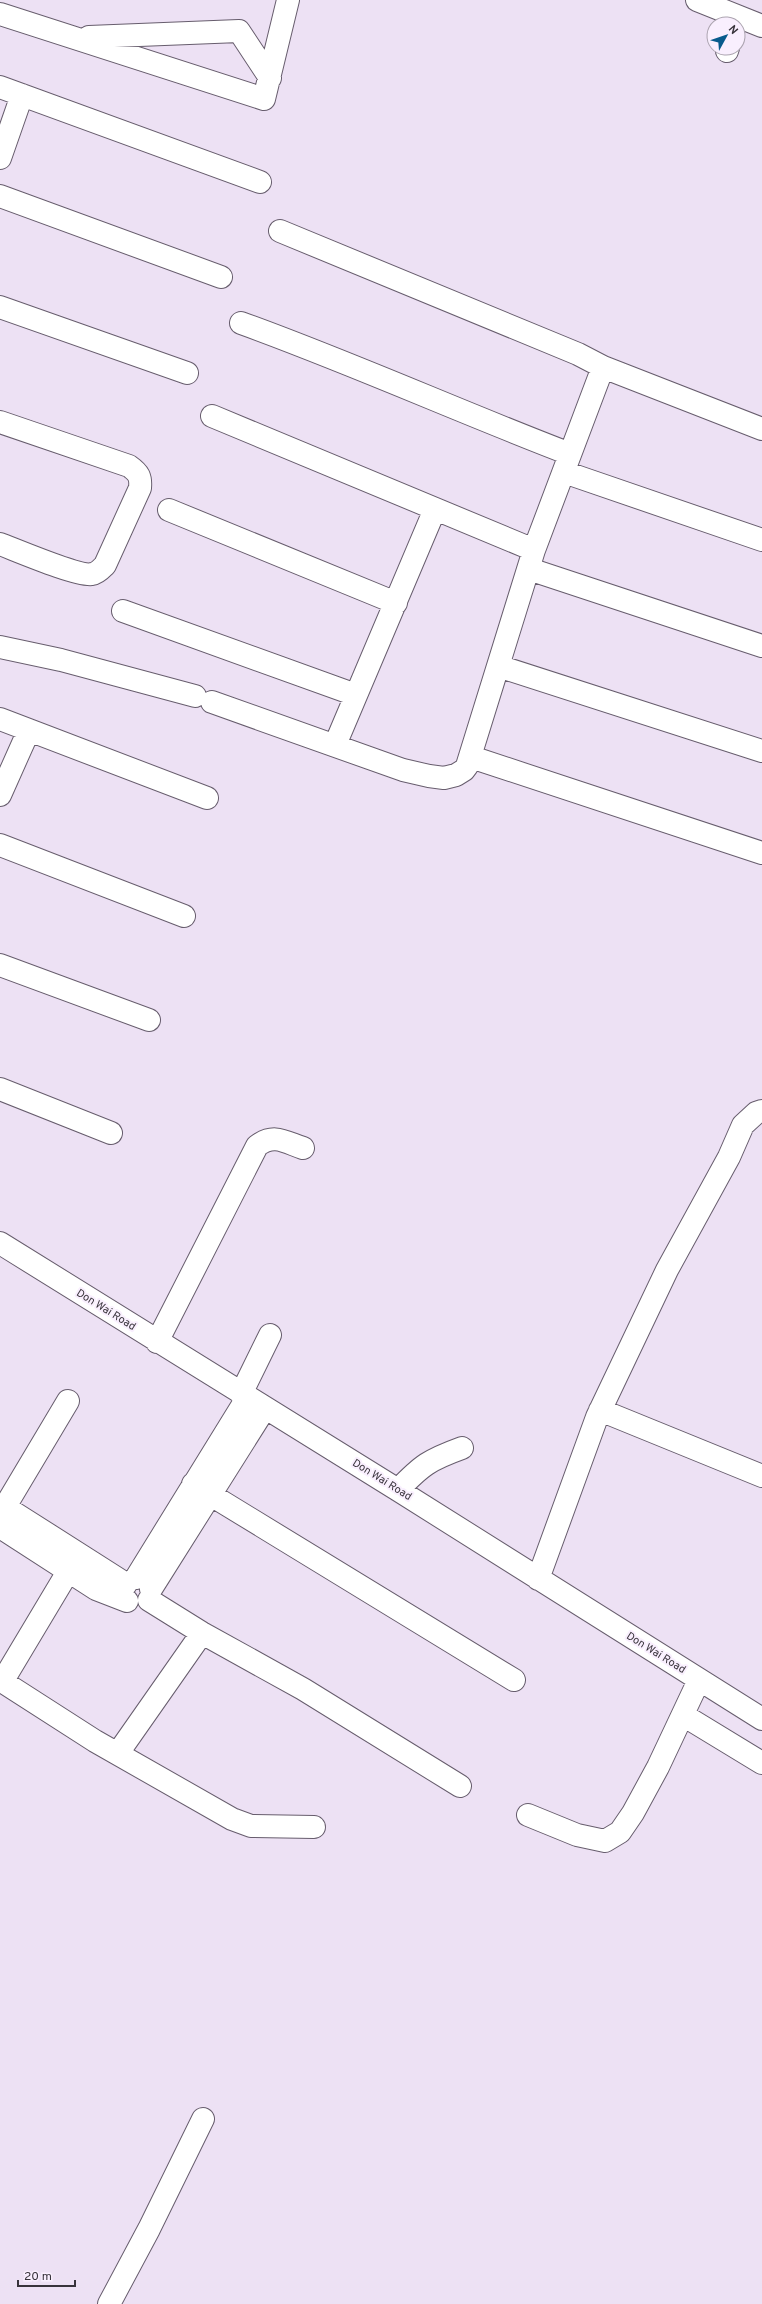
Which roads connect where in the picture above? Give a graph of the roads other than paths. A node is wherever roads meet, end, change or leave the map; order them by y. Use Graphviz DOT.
graph roads {
  1 [pos="288,0"];
  2 [pos="697,0"];
  3 [pos="0,14"];
  4 [pos="753,18"];
  5 [pos="74,37"];
  6 [pos="270,78"];
  7 [pos="0,86"];
  8 [pos="22,95"];
  9 [pos="0,158"];
  10 [pos="260,182"];
  11 [pos="0,196"];
  12 [pos="280,231"];
  13 [pos="221,277"];
  14 [pos="0,307"];
  15 [pos="241,323"];
  16 [pos="603,367"];
  17 [pos="187,373"];
  18 [pos="212,416"];
  19 [pos="0,422"];
  20 [pos="762,429"];
  21 [pos="567,463"];
  22 [pos="434,509"];
  23 [pos="169,510"];
  24 [pos="762,540"];
  25 [pos="0,544"];
  26 [pos="532,559"];
  27 [pos="396,603"];
  28 [pos="123,611"];
  29 [pos="762,646"];
  30 [pos="0,647"];
  31 [pos="498,666"];
  32 [pos="356,695"];
  33 [pos="0,719"];
  34 [pos="28,730"];
  35 [pos="335,745"];
  36 [pos="762,751"];
  37 [pos="471,757"];
  38 [pos="0,795"];
  39 [pos="207,798"];
  40 [pos="0,845"];
  41 [pos="762,853"];
  42 [pos="184,916"];
  43 [pos="0,966"];
  44 [pos="149,1020"];
  45 [pos="0,1090"];
  46 [pos="762,1111"];
  47 [pos="111,1133"];
  48 [pos="303,1148"];
  49 [pos="0,1243"];
  50 [pos="270,1335"];
  51 [pos="157,1342"];
  52 [pos="251,1400"];
  53 [pos="68,1401"];
  54 [pos="600,1410"];
  55 [pos="462,1448"];
  56 [pos="762,1476"];
  57 [pos="202,1489"];
  58 [pos="398,1490"];
  59 [pos="1,1514"];
  60 [pos="73,1563"];
  61 [pos="538,1579"];
  62 [pos="138,1590"];
  63 [pos="202,1633"];
  64 [pos="514,1680"];
  65 [pos="699,1680"];
  66 [pos="1,1681"];
  67 [pos="682,1715"];
  68 [pos="762,1719"];
  69 [pos="118,1753"];
  70 [pos="762,1763"];
  71 [pos="460,1786"];
  72 [pos="528,1815"];
  73 [pos="314,1827"];
  74 [pos="203,2119"];
  75 [pos="109,2304"];
  1 -- 6 [label="street"];
  2 -- 4 [label="street"];
  3 -- 5 [label="street"];
  5 -- 6 [label="street"];
  5 -- 6 [label="street"];
  7 -- 8 [label="street"];
  8 -- 9 [label="street"];
  8 -- 10 [label="street"];
  11 -- 13 [label="street"];
  12 -- 16 [label="street"];
  14 -- 17 [label="street"];
  15 -- 21 [label="street"];
  16 -- 20 [label="street"];
  16 -- 21 [label="street"];
  18 -- 22 [label="street"];
  19 -- 25 [label="street"];
  21 -- 24 [label="street"];
  21 -- 26 [label="street"];
  22 -- 26 [label="street"];
  22 -- 27 [label="street"];
  23 -- 27 [label="street"];
  26 -- 29 [label="street"];
  26 -- 31 [label="street"];
  27 -- 32 [label="street"];
  28 -- 32 [label="street"];
  30 -- 35 [label="street"];
  31 -- 36 [label="street"];
  31 -- 37 [label="street"];
  32 -- 35 [label="street"];
  33 -- 34 [label="street"];
  34 -- 38 [label="street"];
  34 -- 39 [label="street"];
  35 -- 37 [label="street"];
  37 -- 41 [label="street"];
  40 -- 42 [label="street"];
  43 -- 44 [label="street"];
  45 -- 47 [label="street"];
  46 -- 54 [label="street"];
  48 -- 51 [label="street"];
  49 -- 51 [label="street, Don Wai Road"];
  50 -- 52 [label="street"];
  51 -- 52 [label="street, Don Wai Road"];
  52 -- 57 [label="street"];
  52 -- 58 [label="street, Don Wai Road"];
  53 -- 59 [label="street"];
  54 -- 56 [label="street"];
  54 -- 61 [label="street"];
  55 -- 58 [label="street"];
  57 -- 62 [label="street"];
  57 -- 64 [label="street"];
  58 -- 61 [label="street, Don Wai Road"];
  59 -- 60 [label="street"];
  60 -- 62 [label="street"];
  60 -- 66 [label="street"];
  61 -- 65 [label="street, Don Wai Road"];
  62 -- 63 [label="street"];
  63 -- 69 [label="street"];
  63 -- 71 [label="street"];
  65 -- 67 [label="street"];
  65 -- 68 [label="street, Don Wai Road"];
  66 -- 69 [label="street"];
  67 -- 70 [label="street"];
  67 -- 72 [label="street"];
  69 -- 73 [label="street"];
  74 -- 75 [label="street"];
}
